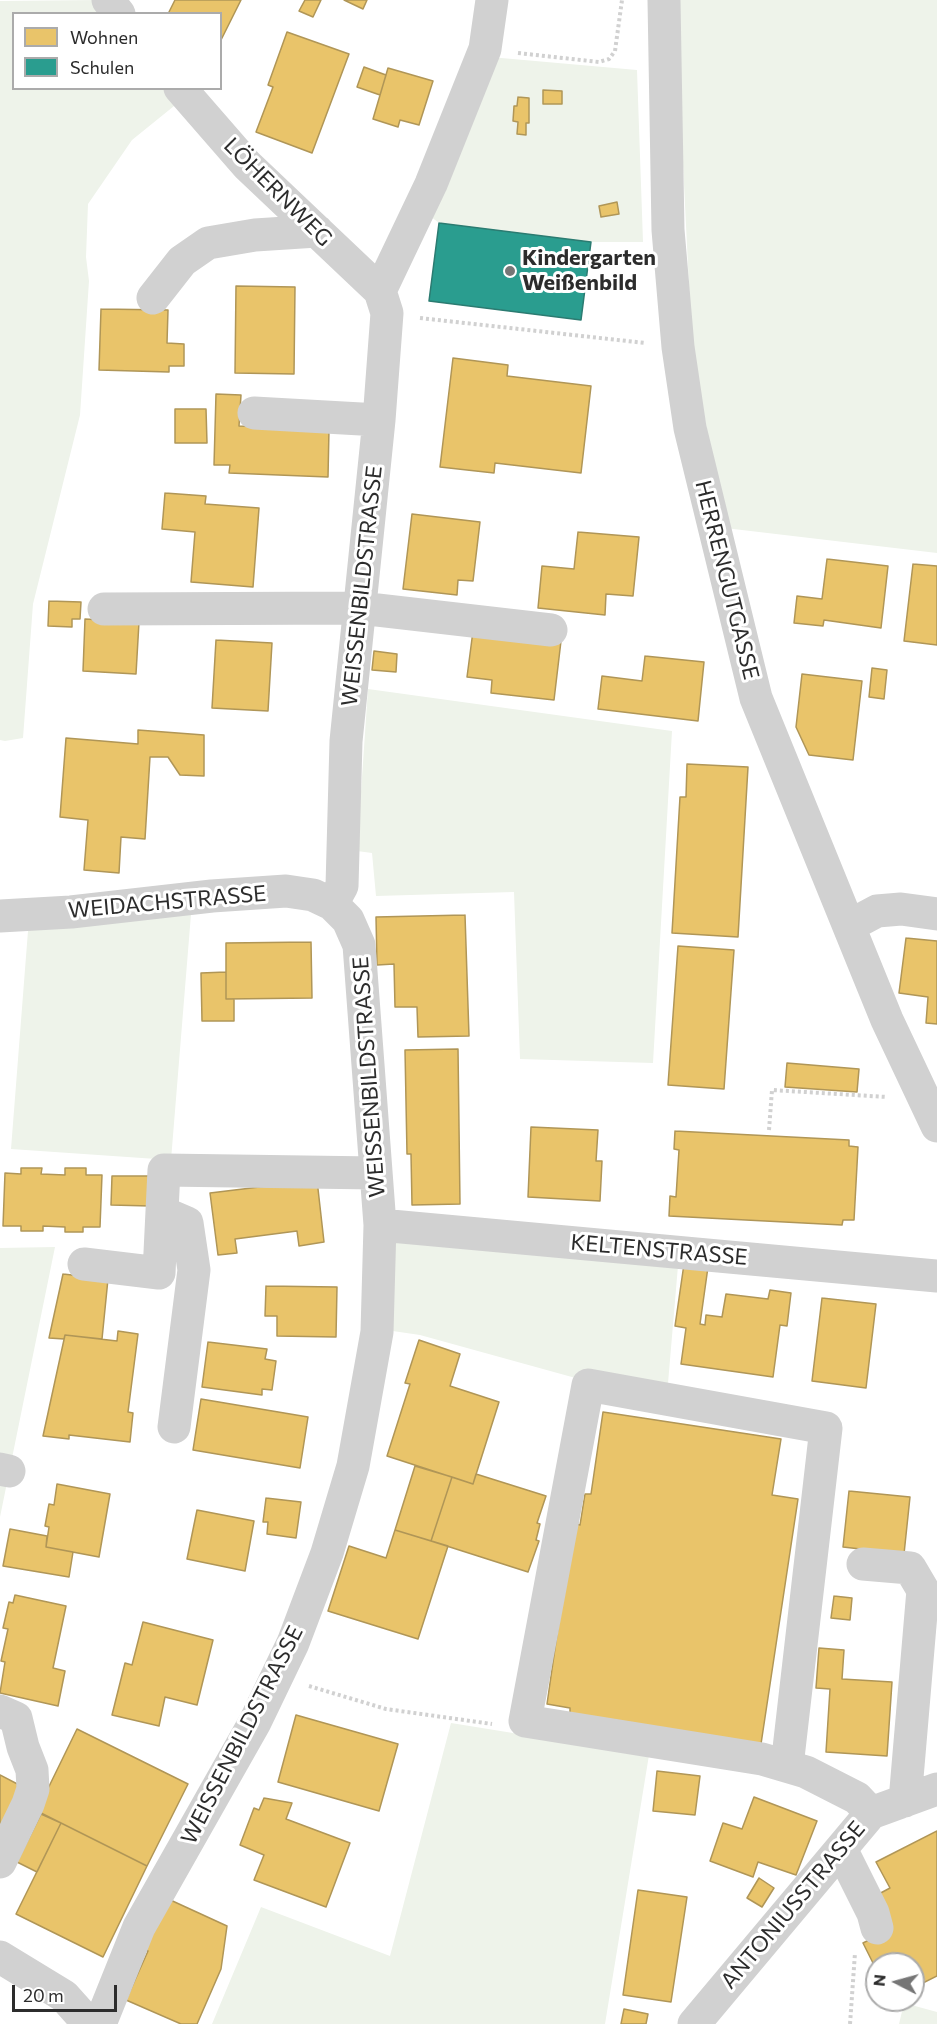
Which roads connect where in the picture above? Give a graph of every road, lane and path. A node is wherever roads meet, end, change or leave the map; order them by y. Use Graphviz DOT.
graph roads {
  1 [pos="108,0"];
  2 [pos="492,0"];
  3 [pos="622,0"];
  4 [pos="664,0"];
  5 [pos="117,12"];
  6 [pos="484,49"];
  7 [pos="182,90"];
  8 [pos="317,231"];
  9 [pos="153,298"];
  10 [pos="384,302"];
  11 [pos="678,347"];
  12 [pos="254,413"];
  13 [pos="379,420"];
  14 [pos="104,609"];
  15 [pos="360,609"];
  16 [pos="551,630"];
  17 [pos="332,904"];
  18 [pos="937,914"];
  19 [pos="0,916"];
  20 [pos="849,926"];
  21 [pos="931,1113"];
  22 [pos="769,1130"];
  23 [pos="376,1173"];
  24 [pos="162,1216"];
  25 [pos="380,1225"];
  26 [pos="84,1264"];
  27 [pos="937,1276"];
  28 [pos="174,1427"];
  29 [pos="863,1564"];
  30 [pos="276,1677"];
  31 [pos="0,1711"];
  32 [pos="525,1721"];
  33 [pos="787,1766"];
  34 [pos="937,1789"];
  35 [pos="905,1801"];
  36 [pos="871,1813"];
  37 [pos="841,1849"];
  38 [pos="0,1862"];
  39 [pos="875,1920"];
  40 [pos="0,1957"];
  41 [pos="88,2024"];
  42 [pos="100,2024"];
  43 [pos="694,2024"];
  44 [pos="850,2024"];
  1 -- 5 [label="street"];
  2 -- 6 [label="street, WEISSENBILDSTRASSE"];
  3 -- 6 [label="path"];
  4 -- 11 [label="street, HERRENGUTGASSE"];
  6 -- 10 [label="street, WEISSENBILDSTRASSE"];
  7 -- 8 [label="street, LÖHERNWEG"];
  8 -- 9 [label="street"];
  8 -- 10 [label="street, LÖHERNWEG"];
  10 -- 11 [label="path"];
  10 -- 13 [label="street, WEISSENBILDSTRASSE"];
  11 -- 20 [label="street, HERRENGUTGASSE"];
  12 -- 13 [label="street"];
  13 -- 15 [label="street, WEISSENBILDSTRASSE"];
  14 -- 15 [label="street"];
  15 -- 16 [label="street"];
  15 -- 17 [label="street, WEISSENBILDSTRASSE"];
  17 -- 19 [label="street, WEIDACHSTRASSE"];
  17 -- 23 [label="street, WEISSENBILDSTRASSE"];
  18 -- 20 [label="street"];
  20 -- 21 [label="street, HERRENGUTGASSE"];
  21 -- 22 [label="path"];
  23 -- 24 [label="street"];
  23 -- 25 [label="street, WEISSENBILDSTRASSE"];
  24 -- 26 [label="street"];
  24 -- 28 [label="street"];
  25 -- 27 [label="street, KELTENSTRASSE"];
  25 -- 30 [label="street, WEISSENBILDSTRASSE"];
  29 -- 35 [label="street"];
  30 -- 32 [label="path"];
  30 -- 42 [label="street, WEISSENBILDSTRASSE"];
  31 -- 38 [label="street"];
  32 -- 33 [label="street"];
  32 -- 33 [label="street"];
  33 -- 36 [label="street"];
  34 -- 35 [label="street, ANTONIUSSTRASSE"];
  35 -- 36 [label="street, ANTONIUSSTRASSE"];
  36 -- 37 [label="street, ANTONIUSSTRASSE"];
  37 -- 39 [label="street"];
  37 -- 43 [label="street, ANTONIUSSTRASSE"];
  39 -- 44 [label="path"];
  40 -- 41 [label="street"];
}
